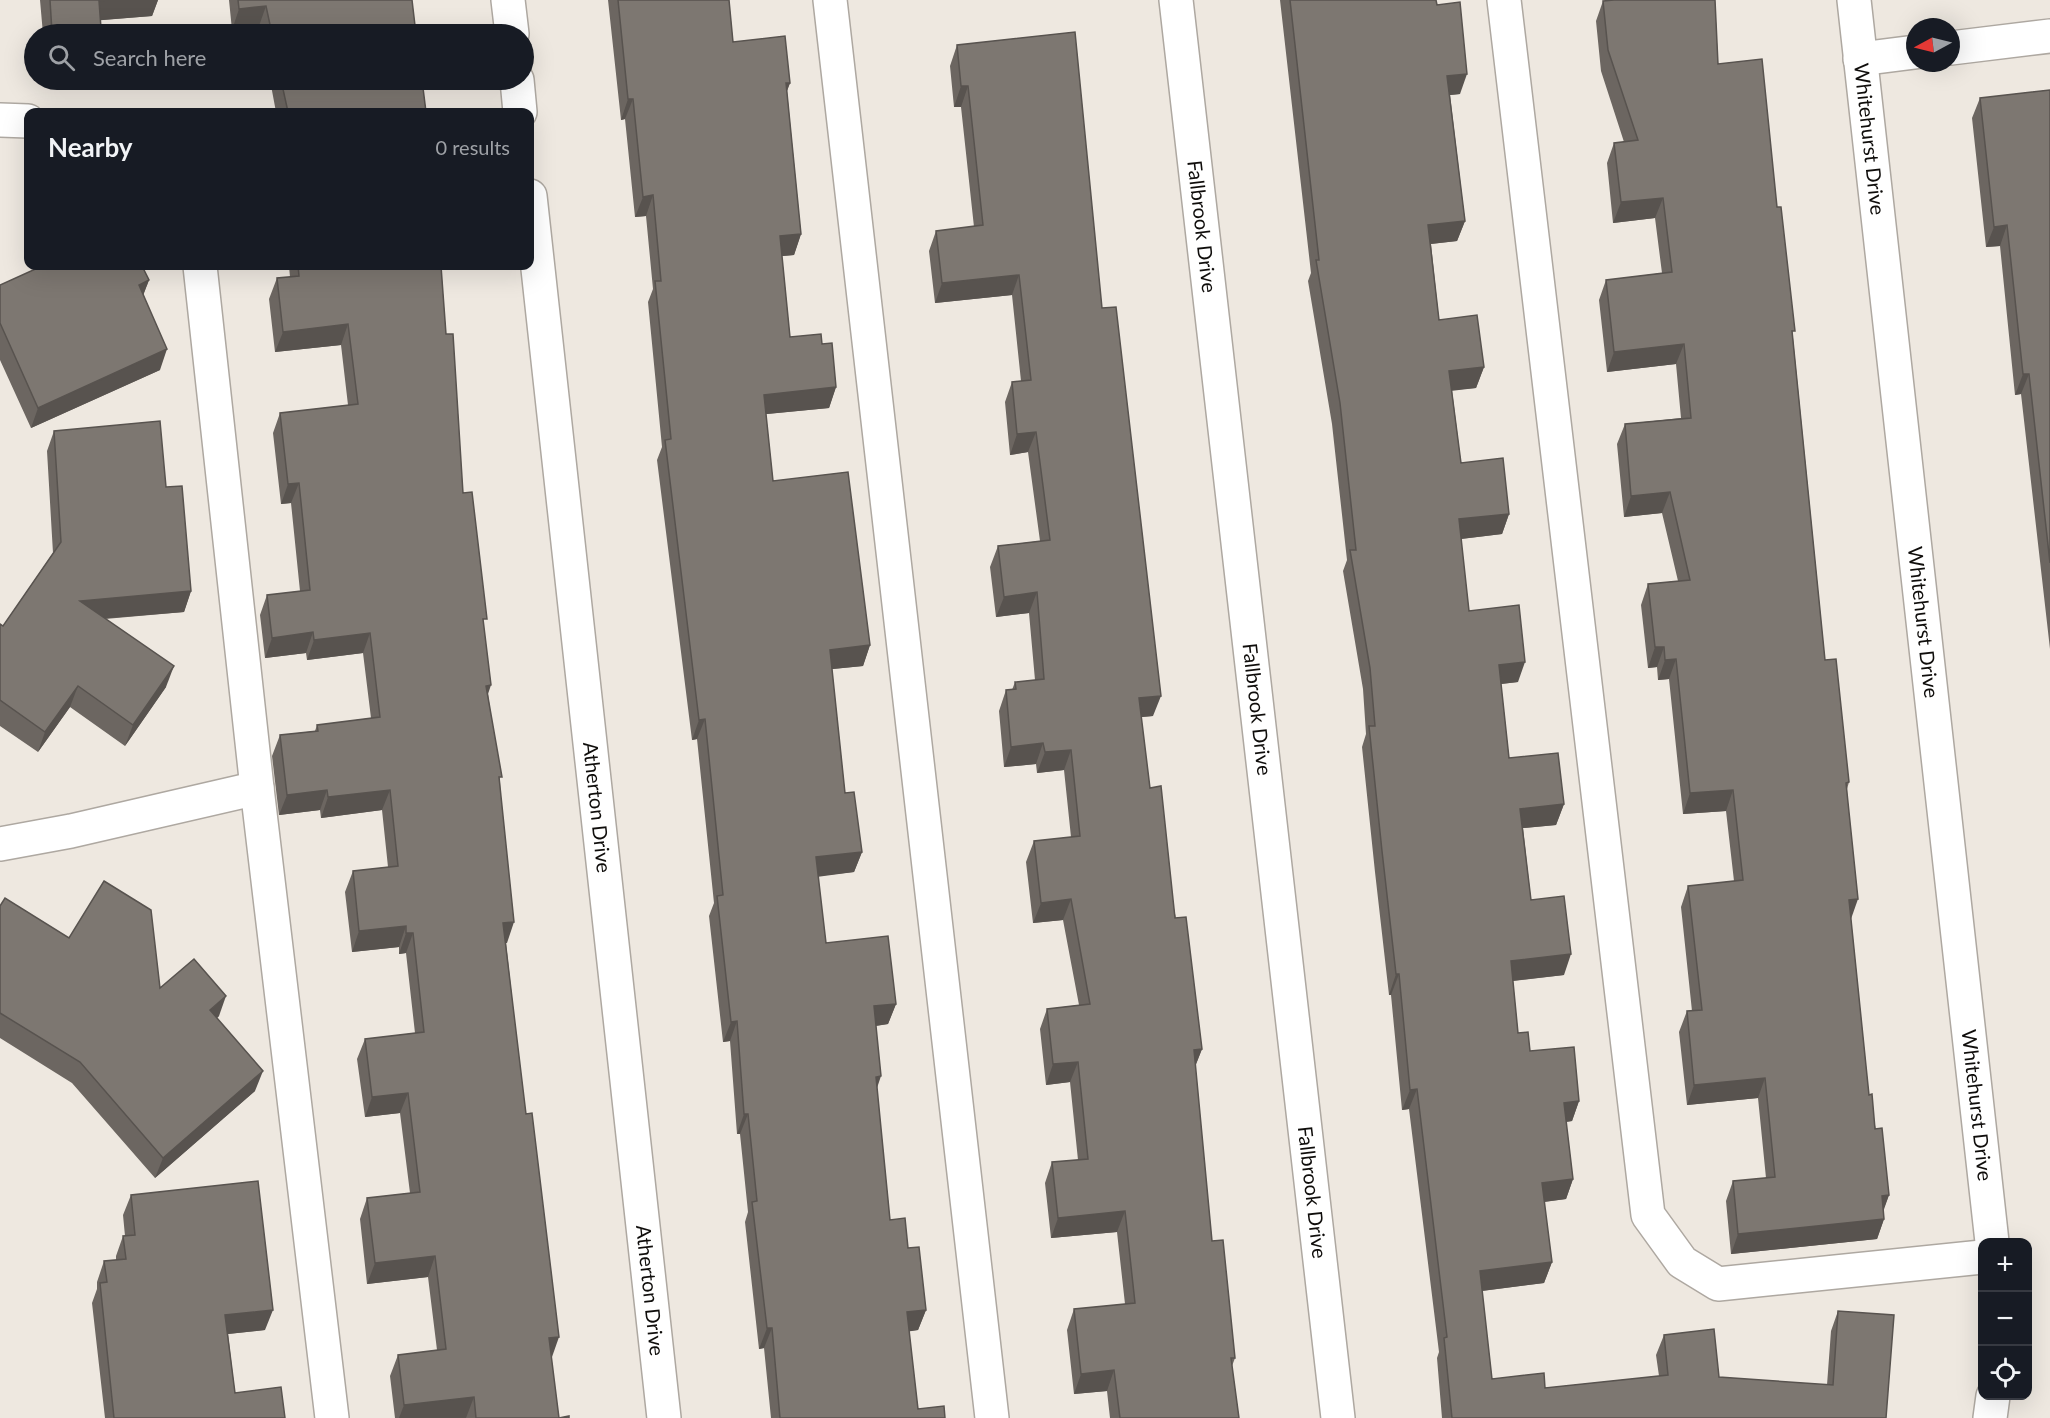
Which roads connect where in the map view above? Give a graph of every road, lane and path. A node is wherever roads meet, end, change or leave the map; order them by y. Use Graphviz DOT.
graph roads {
  1 [pos="508,0"];
  2 [pos="830,0"];
  3 [pos="1176,0"];
  4 [pos="1504,0"];
  5 [pos="1854,0"];
  6 [pos="511,24"];
  7 [pos="2050,36"];
  8 [pos="1960,47"];
  9 [pos="1906,53"];
  10 [pos="1860,59"];
  11 [pos="518,90"];
  12 [pos="520,108"];
  13 [pos="0,120"];
  14 [pos="24,121"];
  15 [pos="534,232"];
  16 [pos="200,270"];
  17 [pos="257,788"];
  18 [pos="0,844"];
  19 [pos="1992,1238"];
  20 [pos="1978,1258"];
  21 [pos="1992,1400"];
  22 [pos="332,1418"];
  23 [pos="664,1418"];
  24 [pos="992,1418"];
  25 [pos="1338,1418"];
  26 [pos="1990,1418"];
  1 -- 6 [label="street"];
  2 -- 24 [label="street"];
  3 -- 25 [label="street, Fallbrook Drive"];
  4 -- 20 [label="street"];
  5 -- 10 [label="street, Whitehurst Drive"];
  7 -- 8 [label="street"];
  9 -- 10 [label="street"];
  10 -- 19 [label="street, Whitehurst Drive"];
  11 -- 12 [label="street"];
  13 -- 14 [label="street"];
  15 -- 23 [label="street, Atherton Drive"];
  16 -- 17 [label="street"];
  17 -- 18 [label="street"];
  17 -- 22 [label="street"];
  21 -- 26 [label="street"];
}
